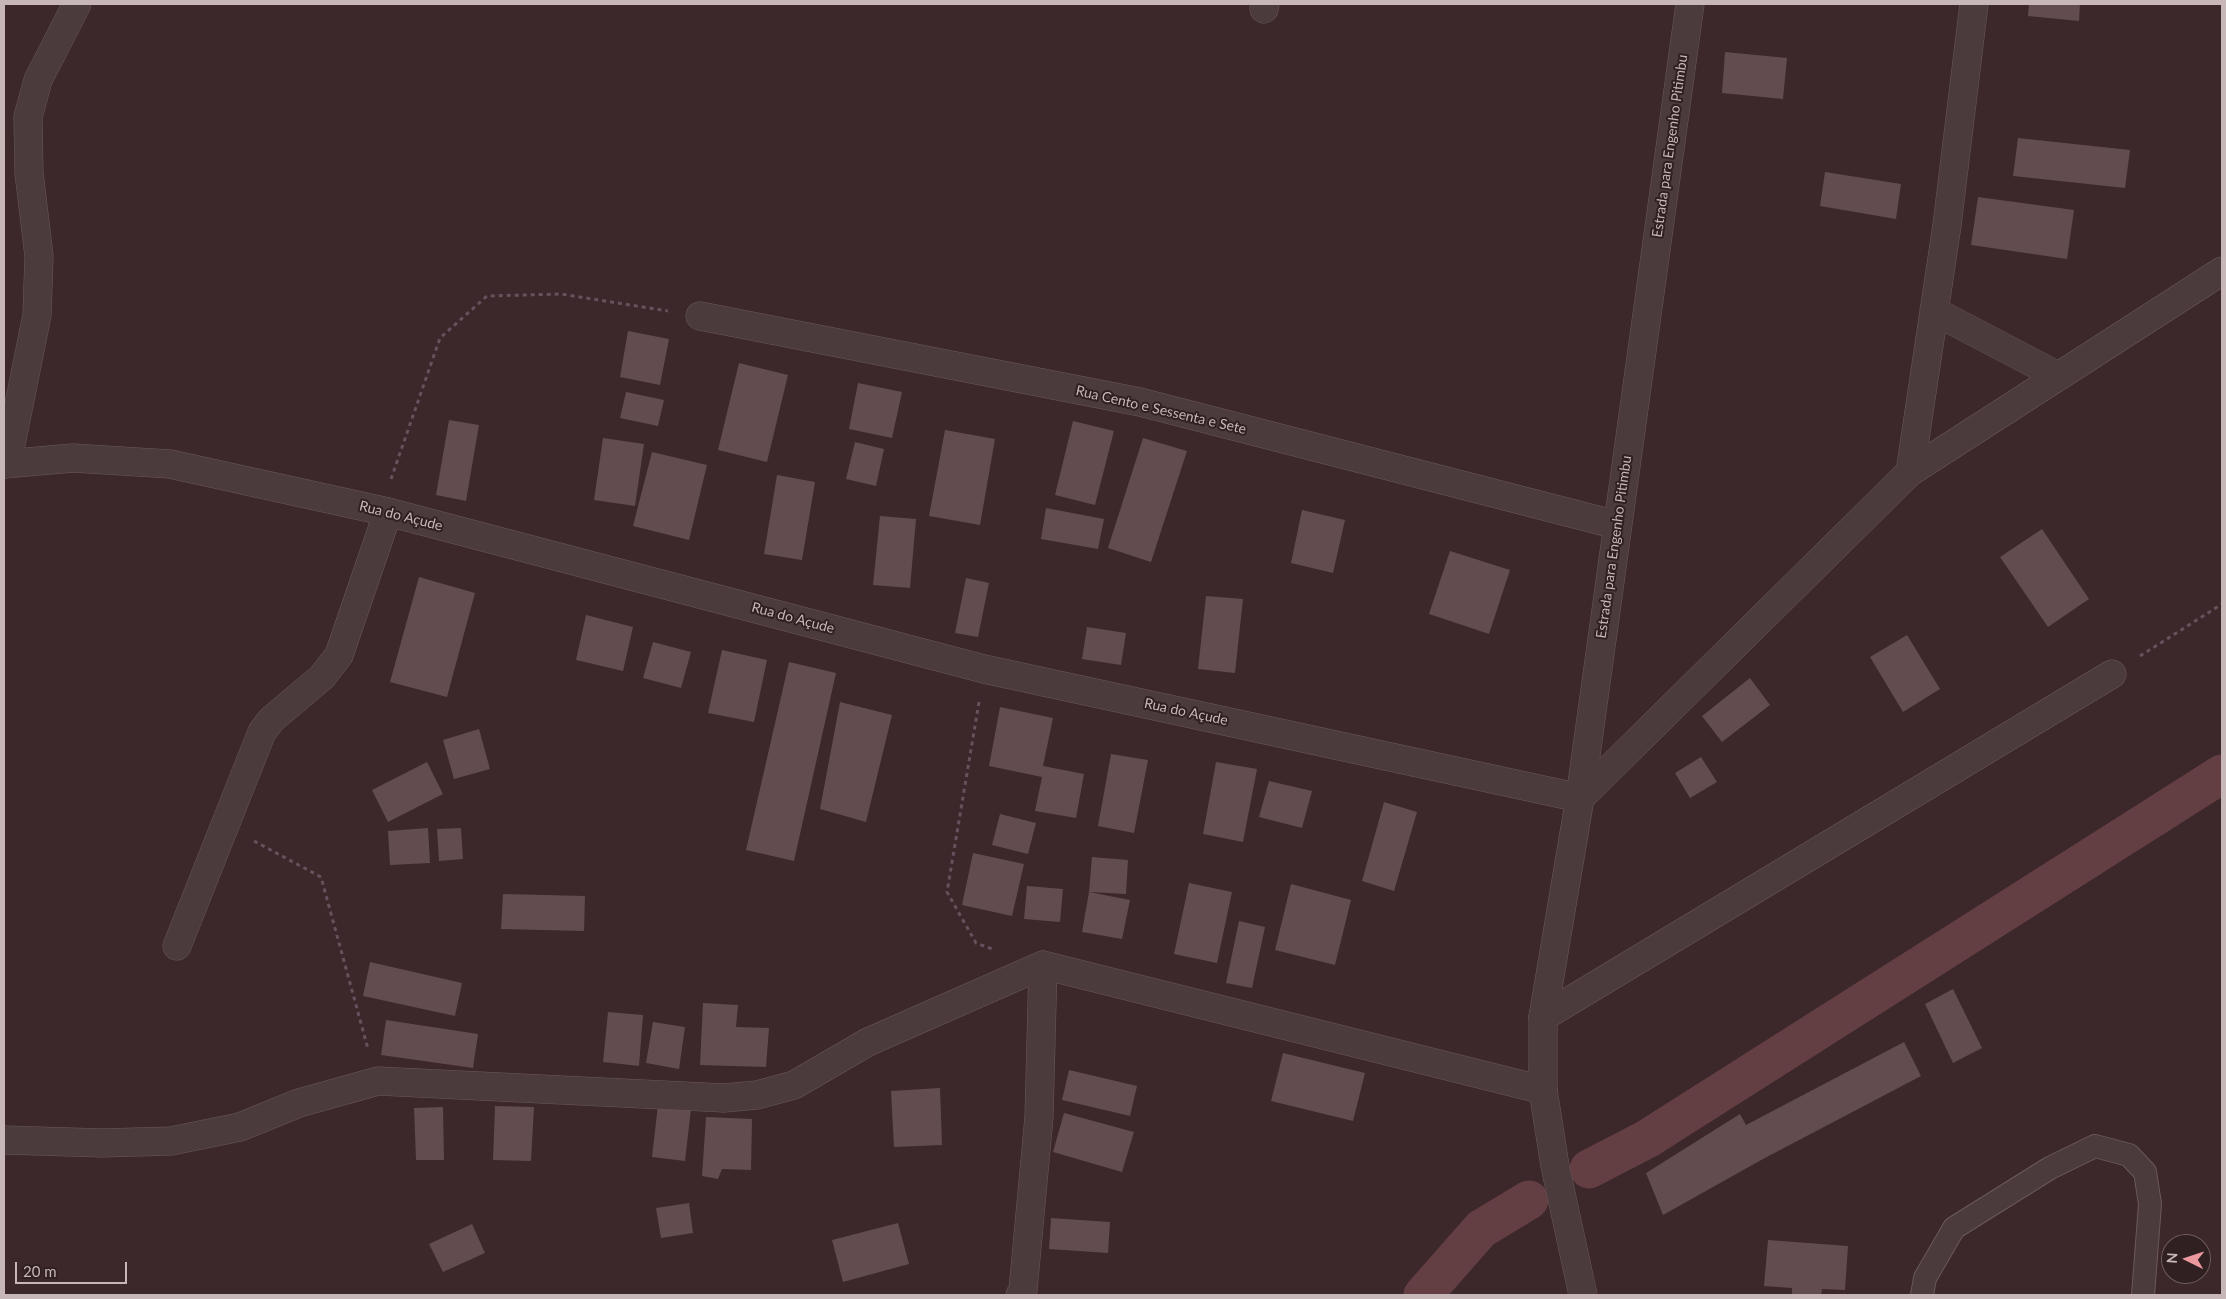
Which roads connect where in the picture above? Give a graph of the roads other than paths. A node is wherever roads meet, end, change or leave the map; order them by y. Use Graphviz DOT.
graph roads {
  1 [pos="77,4"];
  2 [pos="1690,4"];
  3 [pos="1974,4"];
  4 [pos="2222,271"];
  5 [pos="1934,310"];
  6 [pos="700,316"];
  7 [pos="2058,376"];
  8 [pos="5,464"];
  9 [pos="1910,472"];
  10 [pos="384,511"];
  11 [pos="1617,525"];
  12 [pos="2112,674"];
  13 [pos="1580,798"];
  14 [pos="177,946"];
  15 [pos="1043,965"];
  16 [pos="1543,1017"];
  17 [pos="1543,1090"];
  18 [pos="4,1140"];
  19 [pos="1024,1294"];
  20 [pos="1583,1295"];
  21 [pos="1922,1295"];
  22 [pos="2143,1295"];
  1 -- 8 [label="street"];
  2 -- 11 [label="street, Estrada para Engenho Pitimbu"];
  3 -- 5 [label="street"];
  4 -- 7 [label="street"];
  5 -- 7 [label="street"];
  5 -- 9 [label="street"];
  6 -- 11 [label="street, Rua Cento e Sessenta e Sete"];
  7 -- 9 [label="street"];
  8 -- 10 [label="street, Rua do Açude"];
  9 -- 13 [label="street"];
  10 -- 13 [label="street, Rua do Açude"];
  10 -- 14 [label="street"];
  11 -- 13 [label="street, Estrada para Engenho Pitimbu"];
  12 -- 16 [label="street"];
  13 -- 16 [label="street, Estrada para Engenho Pitimbu"];
  15 -- 17 [label="street"];
  15 -- 18 [label="street"];
  15 -- 19 [label="street"];
  16 -- 17 [label="street, Estrada para Engenho Pitimbu"];
  17 -- 20 [label="street, Estrada para Engenho Pitimbu"];
  21 -- 22 [label="lane"];
}
